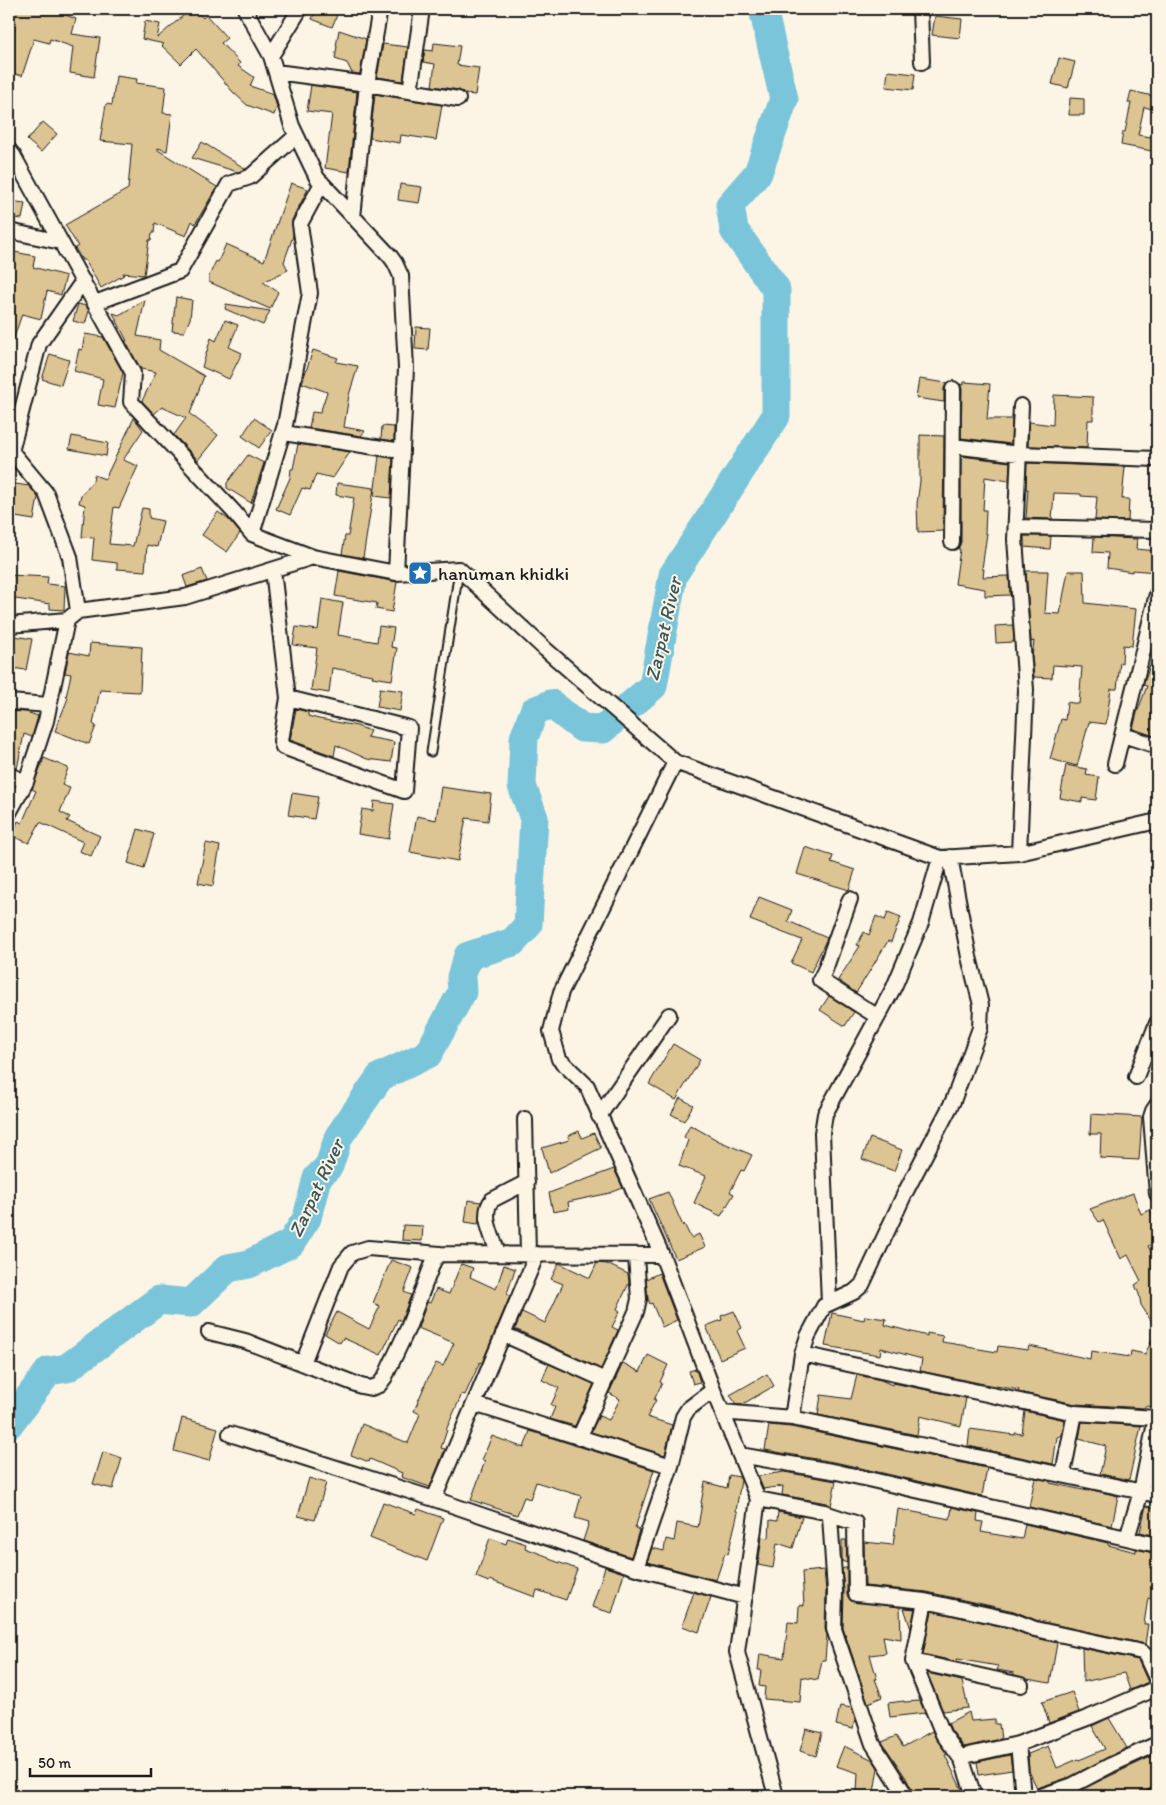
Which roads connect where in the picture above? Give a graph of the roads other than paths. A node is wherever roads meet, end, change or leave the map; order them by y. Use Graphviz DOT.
graph roads {
  1 [pos="245,9"];
  2 [pos="300,9"];
  3 [pos="380,9"];
  4 [pos="422,9"];
  5 [pos="920,9"];
  6 [pos="271,56"];
  7 [pos="922,62"];
  8 [pos="276,72"];
  9 [pos="367,84"];
  10 [pos="410,92"];
  11 [pos="458,99"];
  12 [pos="296,136"];
  13 [pos="9,150"];
  14 [pos="322,184"];
  15 [pos="354,217"];
  16 [pos="9,231"];
  17 [pos="61,242"];
  18 [pos="83,281"];
  19 [pos="95,303"];
  20 [pos="953,389"];
  21 [pos="1021,406"];
  22 [pos="283,433"];
  23 [pos="953,446"];
  24 [pos="402,451"];
  25 [pos="10,452"];
  26 [pos="1019,454"];
  27 [pos="1157,459"];
  28 [pos="1016,527"];
  29 [pos="1157,530"];
  30 [pos="252,534"];
  31 [pos="952,542"];
  32 [pos="313,557"];
  33 [pos="459,569"];
  34 [pos="273,570"];
  35 [pos="396,574"];
  36 [pos="1157,594"];
  37 [pos="78,611"];
  38 [pos="67,620"];
  39 [pos="9,625"];
  40 [pos="1151,643"];
  41 [pos="288,698"];
  42 [pos="9,702"];
  43 [pos="49,705"];
  44 [pos="1123,735"];
  45 [pos="1157,746"];
  46 [pos="431,752"];
  47 [pos="675,762"];
  48 [pos="1116,764"];
  49 [pos="9,774"];
  50 [pos="26,782"];
  51 [pos="9,813"];
  52 [pos="1157,821"];
  53 [pos="1018,853"];
  54 [pos="945,857"];
  55 [pos="850,898"];
  56 [pos="669,1015"];
  57 [pos="878,1017"];
  58 [pos="1157,1023"];
  59 [pos="1136,1077"];
  60 [pos="1157,1105"];
  61 [pos="599,1116"];
  62 [pos="525,1119"];
  63 [pos="527,1182"];
  64 [pos="1157,1194"];
  65 [pos="498,1253"];
  66 [pos="440,1254"];
  67 [pos="532,1254"];
  68 [pos="662,1255"];
  69 [pos="636,1256"];
  70 [pos="829,1302"];
  71 [pos="208,1332"];
  72 [pos="503,1334"];
  73 [pos="802,1354"];
  74 [pos="303,1363"];
  75 [pos="606,1380"];
  76 [pos="713,1390"];
  77 [pos="474,1404"];
  78 [pos="722,1412"];
  79 [pos="1074,1413"];
  80 [pos="792,1418"];
  81 [pos="1157,1418"];
  82 [pos="230,1434"];
  83 [pos="579,1438"];
  84 [pos="740,1455"];
  85 [pos="671,1466"];
  86 [pos="1063,1474"];
  87 [pos="1141,1492"];
  88 [pos="1157,1495"];
  89 [pos="434,1499"];
  90 [pos="758,1499"];
  91 [pos="828,1514"];
  92 [pos="1127,1538"];
  93 [pos="1157,1545"];
  94 [pos="636,1568"];
  95 [pos="744,1597"];
  96 [pos="925,1601"];
  97 [pos="913,1661"];
  98 [pos="1157,1680"];
  99 [pos="1021,1685"];
  100 [pos="1157,1688"];
  101 [pos="1018,1744"];
  102 [pos="1157,1744"];
  103 [pos="960,1757"];
  104 [pos="776,1796"];
  105 [pos="906,1796"];
  106 [pos="974,1796"];
  107 [pos="1023,1796"];
  108 [pos="1041,1796"];
  1 -- 6 [label="street"];
  2 -- 6 [label="street"];
  3 -- 9 [label="street"];
  4 -- 10 [label="street"];
  5 -- 7 [label="street"];
  6 -- 8 [label="street"];
  8 -- 9 [label="street"];
  8 -- 12 [label="street"];
  9 -- 10 [label="street"];
  9 -- 15 [label="street"];
  10 -- 11 [label="street"];
  12 -- 14 [label="street"];
  12 -- 19 [label="street"];
  13 -- 17 [label="street"];
  14 -- 15 [label="street"];
  14 -- 22 [label="street"];
  15 -- 24 [label="street"];
  16 -- 17 [label="street"];
  17 -- 18 [label="street"];
  18 -- 19 [label="street"];
  18 -- 25 [label="street"];
  19 -- 30 [label="street"];
  20 -- 23 [label="street"];
  21 -- 26 [label="street"];
  22 -- 24 [label="street"];
  22 -- 30 [label="street"];
  23 -- 26 [label="street"];
  23 -- 31 [label="street"];
  24 -- 35 [label="street"];
  25 -- 37 [label="street"];
  26 -- 27 [label="street"];
  26 -- 28 [label="street"];
  28 -- 29 [label="street"];
  28 -- 53 [label="street"];
  30 -- 32 [label="street"];
  32 -- 34 [label="street"];
  32 -- 35 [label="street"];
  33 -- 35 [label="street"];
  33 -- 46 [label="lane"];
  33 -- 47 [label="street"];
  34 -- 37 [label="street"];
  34 -- 41 [label="street"];
  36 -- 40 [label="street"];
  37 -- 38 [label="street"];
  38 -- 39 [label="street"];
  38 -- 43 [label="street"];
  40 -- 44 [label="street"];
  41 -- 41 [label="street"];
  42 -- 43 [label="street"];
  43 -- 50 [label="street"];
  44 -- 45 [label="street"];
  44 -- 48 [label="street"];
  47 -- 54 [label="street"];
  47 -- 61 [label="street"];
  49 -- 50 [label="street"];
  50 -- 51 [label="street"];
  52 -- 53 [label="street"];
  53 -- 54 [label="street"];
  54 -- 57 [label="street"];
  54 -- 70 [label="street"];
  55 -- 57 [label="street"];
  56 -- 61 [label="street"];
  57 -- 70 [label="street"];
  58 -- 59 [label="street"];
  60 -- 64 [label="street"];
  61 -- 68 [label="street"];
  62 -- 63 [label="street"];
  63 -- 65 [label="street"];
  63 -- 67 [label="street"];
  65 -- 66 [label="street"];
  65 -- 67 [label="street"];
  66 -- 74 [label="street"];
  66 -- 74 [label="street"];
  67 -- 69 [label="street"];
  67 -- 72 [label="street"];
  68 -- 69 [label="street"];
  68 -- 76 [label="street"];
  69 -- 75 [label="street"];
  70 -- 73 [label="street"];
  71 -- 74 [label="street"];
  72 -- 75 [label="street"];
  72 -- 77 [label="street"];
  73 -- 79 [label="street"];
  73 -- 80 [label="street"];
  75 -- 83 [label="street"];
  76 -- 78 [label="street"];
  76 -- 85 [label="street"];
  77 -- 83 [label="street"];
  77 -- 89 [label="street"];
  78 -- 80 [label="street"];
  78 -- 84 [label="street"];
  79 -- 81 [label="street"];
  79 -- 86 [label="street"];
  80 -- 86 [label="street"];
  81 -- 87 [label="street"];
  82 -- 89 [label="street"];
  83 -- 85 [label="street"];
  84 -- 90 [label="street"];
  84 -- 92 [label="street"];
  85 -- 94 [label="street"];
  86 -- 87 [label="street"];
  87 -- 88 [label="street"];
  87 -- 92 [label="street"];
  89 -- 94 [label="street"];
  90 -- 91 [label="street"];
  90 -- 95 [label="street"];
  91 -- 96 [label="street"];
  91 -- 105 [label="street"];
  92 -- 93 [label="street"];
  94 -- 95 [label="street"];
  95 -- 104 [label="street"];
  96 -- 97 [label="street"];
  96 -- 98 [label="street"];
  97 -- 99 [label="street"];
  97 -- 103 [label="street"];
  100 -- 101 [label="street"];
  101 -- 103 [label="street"];
  101 -- 107 [label="street"];
  102 -- 108 [label="street"];
  103 -- 106 [label="street"];
}
